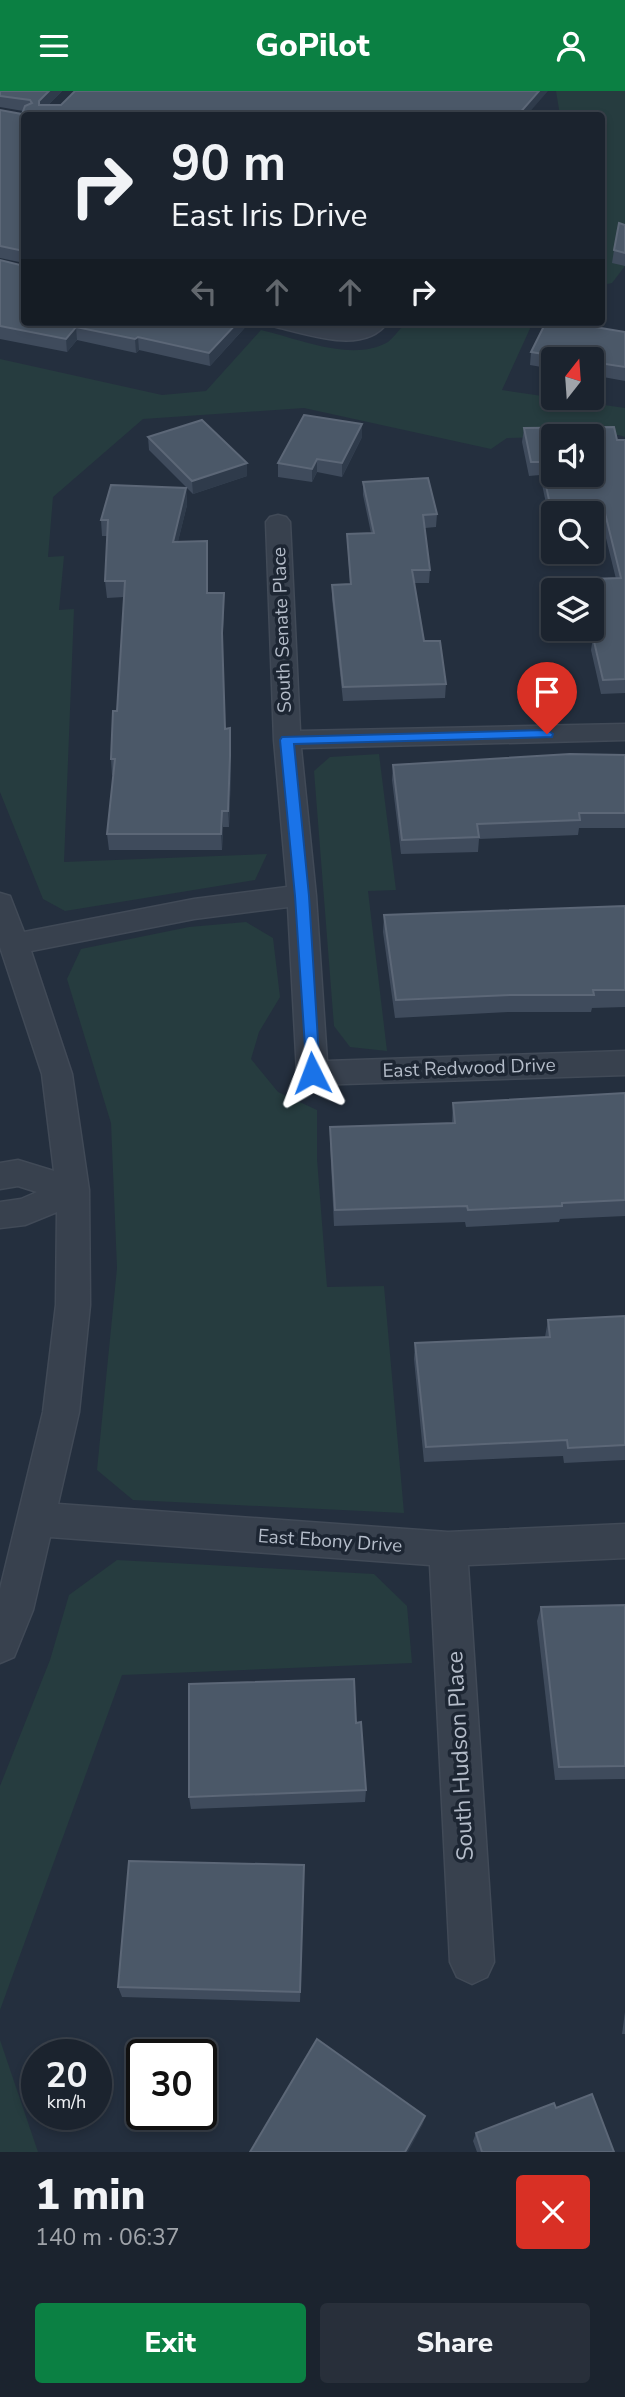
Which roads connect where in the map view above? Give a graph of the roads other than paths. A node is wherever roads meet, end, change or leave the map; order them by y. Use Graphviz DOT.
graph roads {
  1 [pos="299,326"];
  2 [pos="370,327"];
  3 [pos="278,522"];
  4 [pos="625,732"];
  5 [pos="287,740"];
  6 [pos="302,896"];
  7 [pos="0,902"];
  8 [pos="15,944"];
  9 [pos="625,1063"];
  10 [pos="312,1073"];
  11 [pos="0,1176"];
  12 [pos="73,1190"];
  13 [pos="0,1215"];
  14 [pos="35,1519"];
  15 [pos="625,1541"];
  16 [pos="448,1549"];
  17 [pos="0,1644"];
  18 [pos="472,1962"];
  1 -- 2 [label="street"];
  3 -- 5 [label="street, South Senate Place"];
  4 -- 5 [label="street"];
  5 -- 6 [label="street, South Senate Place"];
  6 -- 8 [label="street"];
  6 -- 10 [label="street, South Senate Place"];
  7 -- 8 [label="street"];
  8 -- 12 [label="street"];
  9 -- 10 [label="street, East Redwood Drive"];
  11 -- 12 [label="street"];
  12 -- 13 [label="street"];
  12 -- 14 [label="street"];
  14 -- 16 [label="street, East Ebony Drive"];
  14 -- 17 [label="street"];
  15 -- 16 [label="street, East Ebony Drive"];
  16 -- 18 [label="street, South Hudson Place"];
}
